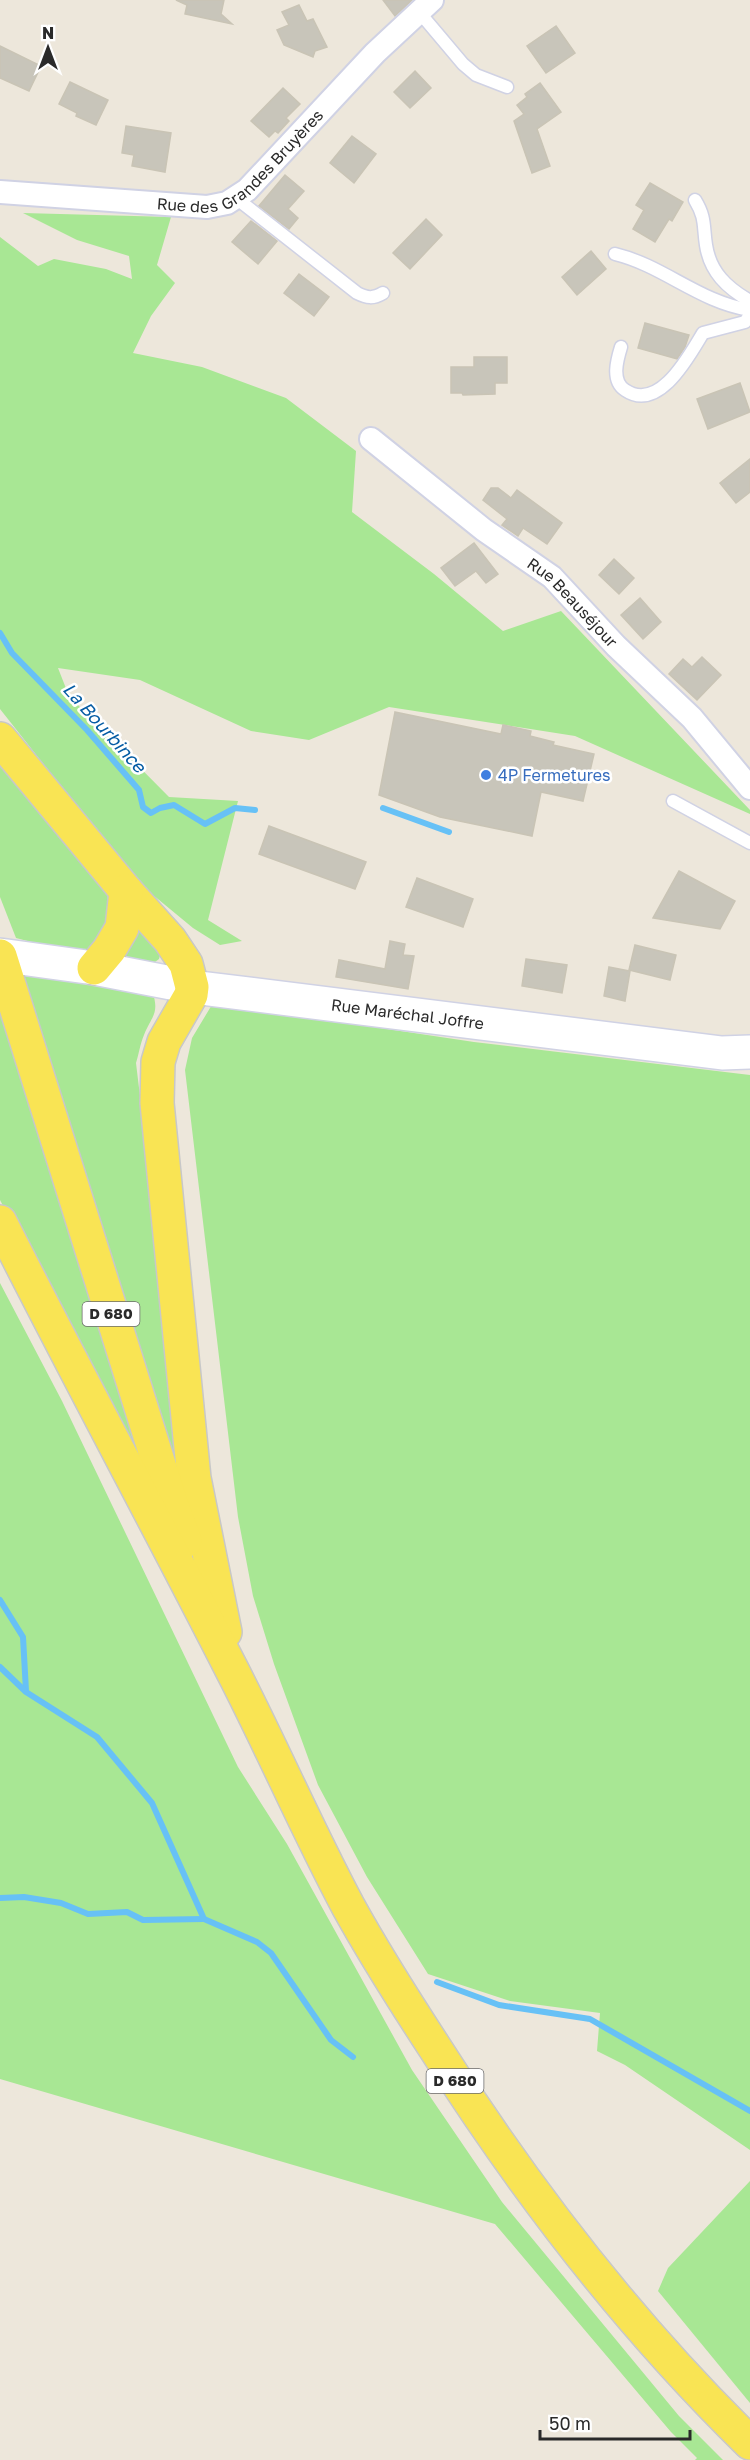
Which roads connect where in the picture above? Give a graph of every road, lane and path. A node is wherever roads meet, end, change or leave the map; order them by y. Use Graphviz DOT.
graph roads {
  1 [pos="426,6"];
  2 [pos="507,87"];
  3 [pos="0,192"];
  4 [pos="236,198"];
  5 [pos="695,200"];
  6 [pos="615,254"];
  7 [pos="383,294"];
  8 [pos="750,301"];
  9 [pos="750,313"];
  10 [pos="621,347"];
  11 [pos="371,440"];
  12 [pos="0,739"];
  13 [pos="750,788"];
  14 [pos="673,801"];
  15 [pos="750,843"];
  16 [pos="126,891"];
  17 [pos="0,956"];
  18 [pos="81,966"];
  19 [pos="192,987"];
  20 [pos="750,1052"];
  21 [pos="0,1222"];
  22 [pos="232,1670"];
  23 [pos="750,2443"];
  1 -- 2 [label="lane"];
  1 -- 4 [label="street, Rue des Grandes Bruyères"];
  3 -- 4 [label="street, Rue des Grandes Bruyères"];
  4 -- 7 [label="lane"];
  5 -- 8 [label="lane"];
  6 -- 9 [label="lane"];
  9 -- 10 [label="lane"];
  11 -- 13 [label="street, Rue Beauséjour"];
  12 -- 16 [label="main road"];
  14 -- 15 [label="lane"];
  16 -- 18 [label="main road"];
  16 -- 19 [label="main road"];
  17 -- 18 [label="main road, Rue Maréchal Joffre"];
  17 -- 22 [label="main road, D 680"];
  18 -- 19 [label="main road, Rue Maréchal Joffre"];
  19 -- 20 [label="main road, Rue Maréchal Joffre"];
  19 -- 22 [label="main road"];
  21 -- 22 [label="main road"];
  22 -- 23 [label="main road, D 680"];
}
